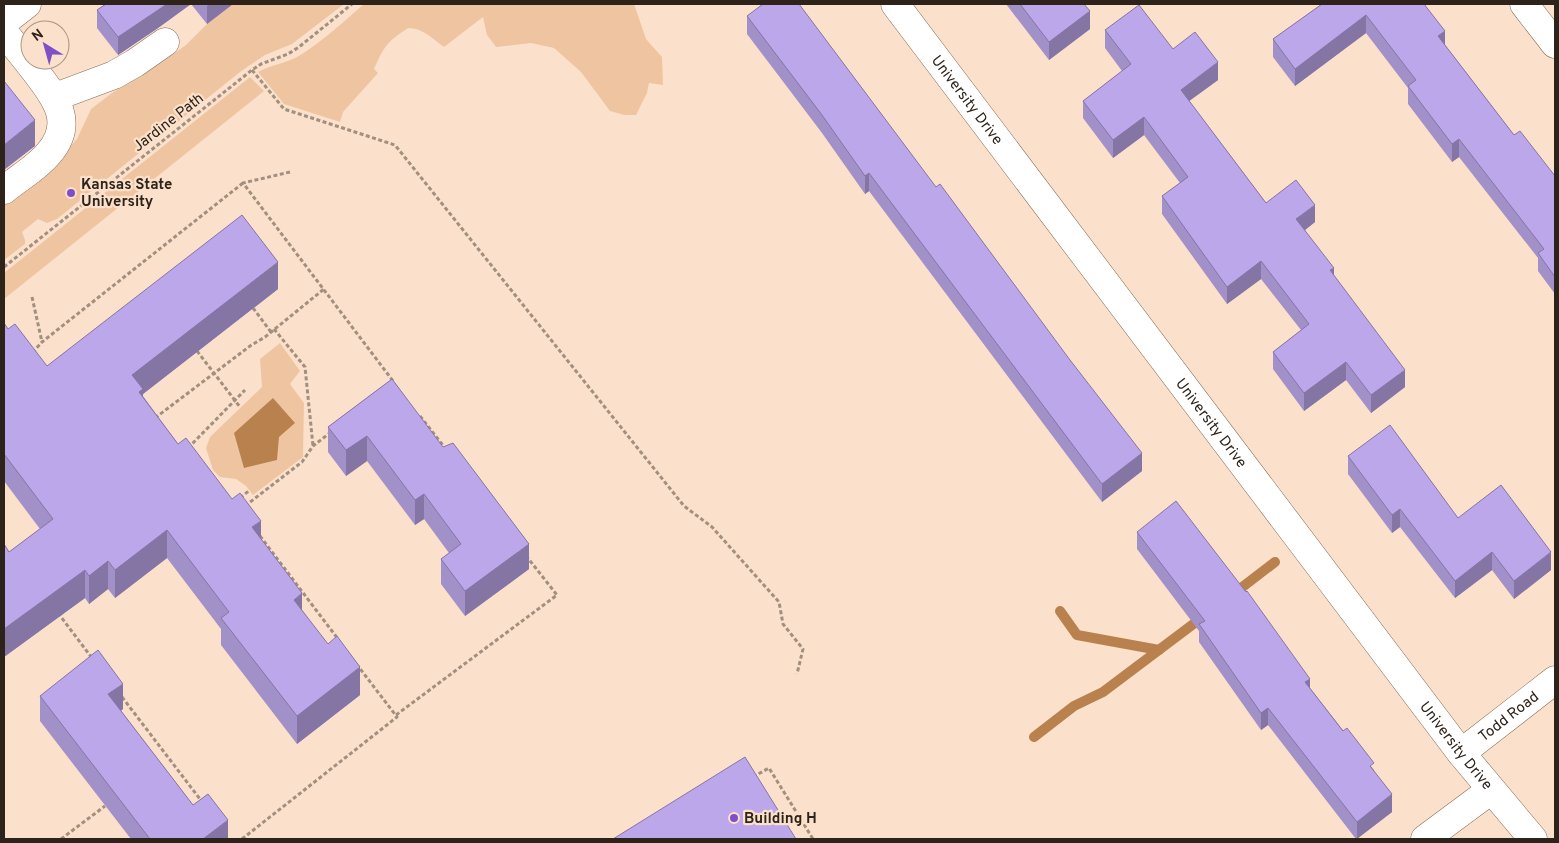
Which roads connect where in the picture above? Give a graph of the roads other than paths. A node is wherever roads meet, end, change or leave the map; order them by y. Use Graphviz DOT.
graph roads {
  1 [pos="28,4"];
  2 [pos="895,4"];
  3 [pos="1524,4"];
  4 [pos="4,22"];
  5 [pos="4,32"];
  6 [pos="165,42"];
  7 [pos="1555,44"];
  8 [pos="55,97"];
  9 [pos="4,190"];
  10 [pos="1555,680"];
  11 [pos="1461,753"];
  12 [pos="1491,790"];
  13 [pos="1425,839"];
  14 [pos="1533,839"];
  1 -- 4 [label="street"];
  2 -- 11 [label="street, University Drive"];
  3 -- 7 [label="street"];
  5 -- 8 [label="street"];
  6 -- 8 [label="street"];
  8 -- 9 [label="street"];
  10 -- 11 [label="street, Todd Road"];
  11 -- 12 [label="street, University Drive"];
  12 -- 13 [label="street"];
  12 -- 14 [label="street, University Drive"];
}
